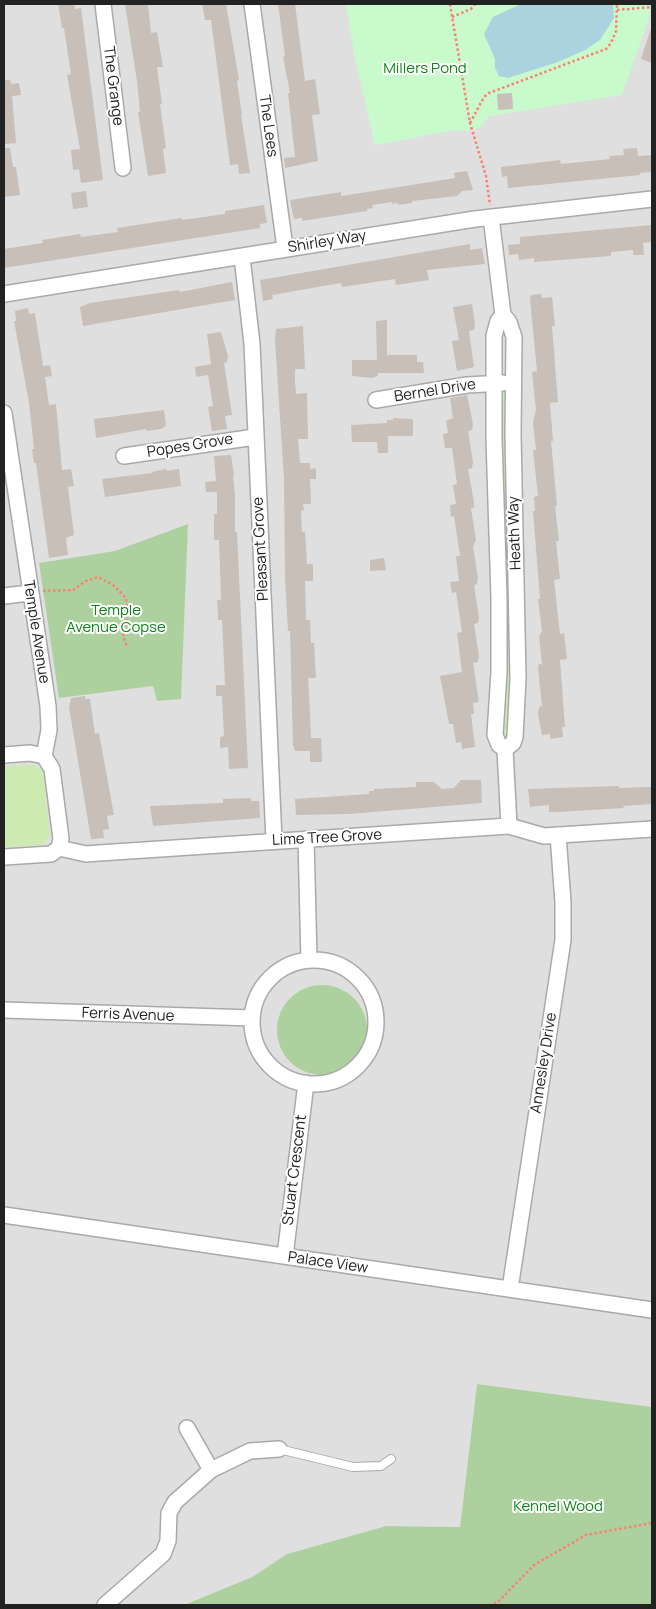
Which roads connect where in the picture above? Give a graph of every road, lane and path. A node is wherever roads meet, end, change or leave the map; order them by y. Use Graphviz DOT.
graph roads {
  1 [pos="103,4"];
  2 [pos="252,4"];
  3 [pos="450,4"];
  4 [pos="475,4"];
  5 [pos="617,4"];
  6 [pos="652,7"];
  7 [pos="617,10"];
  8 [pos="452,17"];
  9 [pos="470,123"];
  10 [pos="123,168"];
  11 [pos="652,199"];
  12 [pos="491,217"];
  13 [pos="285,248"];
  14 [pos="242,257"];
  15 [pos="4,294"];
  16 [pos="503,316"];
  17 [pos="494,383"];
  18 [pos="513,383"];
  19 [pos="376,400"];
  20 [pos="4,413"];
  21 [pos="255,436"];
  22 [pos="6,450"];
  23 [pos="124,456"];
  24 [pos="29,593"];
  25 [pos="4,596"];
  26 [pos="127,647"];
  27 [pos="499,653"];
  28 [pos="518,653"];
  29 [pos="505,749"];
  30 [pos="4,755"];
  31 [pos="44,756"];
  32 [pos="509,826"];
  33 [pos="652,829"];
  34 [pos="558,835"];
  35 [pos="306,839"];
  36 [pos="274,841"];
  37 [pos="59,848"];
  38 [pos="4,857"];
  39 [pos="308,960"];
  40 [pos="4,1010"];
  41 [pos="252,1018"];
  42 [pos="306,1084"];
  43 [pos="4,1215"];
  44 [pos="285,1256"];
  45 [pos="510,1289"];
  46 [pos="652,1310"];
  47 [pos="187,1428"];
  48 [pos="279,1449"];
  49 [pos="391,1460"];
  50 [pos="211,1470"];
  51 [pos="652,1523"];
  52 [pos="105,1605"];
  53 [pos="489,1605"];
  1 -- 10 [label="street, The Grange"];
  2 -- 13 [label="street, The Lees"];
  3 -- 8 [label="path"];
  4 -- 8 [label="path"];
  5 -- 7 [label="path"];
  6 -- 7 [label="path"];
  7 -- 9 [label="path"];
  8 -- 9 [label="path"];
  9 -- 12 [label="path"];
  11 -- 12 [label="street, Shirley Way"];
  12 -- 13 [label="street, Shirley Way"];
  12 -- 16 [label="street, Heath Way"];
  13 -- 14 [label="street, Shirley Way"];
  14 -- 15 [label="street, Shirley Way"];
  14 -- 21 [label="street, Pleasant Grove"];
  16 -- 17 [label="street, Heath Way"];
  16 -- 18 [label="street, Heath Way"];
  17 -- 18 [label="street, Bernel Drive"];
  17 -- 19 [label="street, Bernel Drive"];
  17 -- 27 [label="street, Heath Way"];
  18 -- 28 [label="street, Heath Way"];
  20 -- 22 [label="street, Temple Avenue"];
  21 -- 23 [label="street, Popes Grove"];
  21 -- 36 [label="street, Pleasant Grove"];
  22 -- 24 [label="street, Temple Avenue"];
  24 -- 25 [label="street"];
  24 -- 26 [label="path"];
  24 -- 31 [label="street, Temple Avenue"];
  27 -- 28 [label="street"];
  27 -- 29 [label="street, Heath Way"];
  28 -- 29 [label="street, Heath Way"];
  29 -- 32 [label="street, Heath Way"];
  30 -- 31 [label="street"];
  31 -- 37 [label="street, Temple Avenue"];
  32 -- 34 [label="street, Lime Tree Grove"];
  32 -- 35 [label="street, Lime Tree Grove"];
  33 -- 34 [label="street, Lime Tree Grove"];
  34 -- 45 [label="street, Annesley Drive"];
  35 -- 36 [label="street, Lime Tree Grove"];
  35 -- 39 [label="street"];
  36 -- 37 [label="street, Lime Tree Grove"];
  37 -- 38 [label="street, Lime Tree Grove"];
  39 -- 41 [label="street"];
  39 -- 42 [label="street"];
  40 -- 41 [label="street, Ferris Avenue"];
  41 -- 42 [label="street"];
  42 -- 44 [label="street, Stuart Crescent"];
  43 -- 44 [label="street, Palace View"];
  44 -- 45 [label="street, Palace View"];
  45 -- 46 [label="street, Palace View"];
  47 -- 50 [label="street"];
  48 -- 49 [label="lane"];
  48 -- 50 [label="street"];
  50 -- 52 [label="street"];
  51 -- 53 [label="path"];
}
